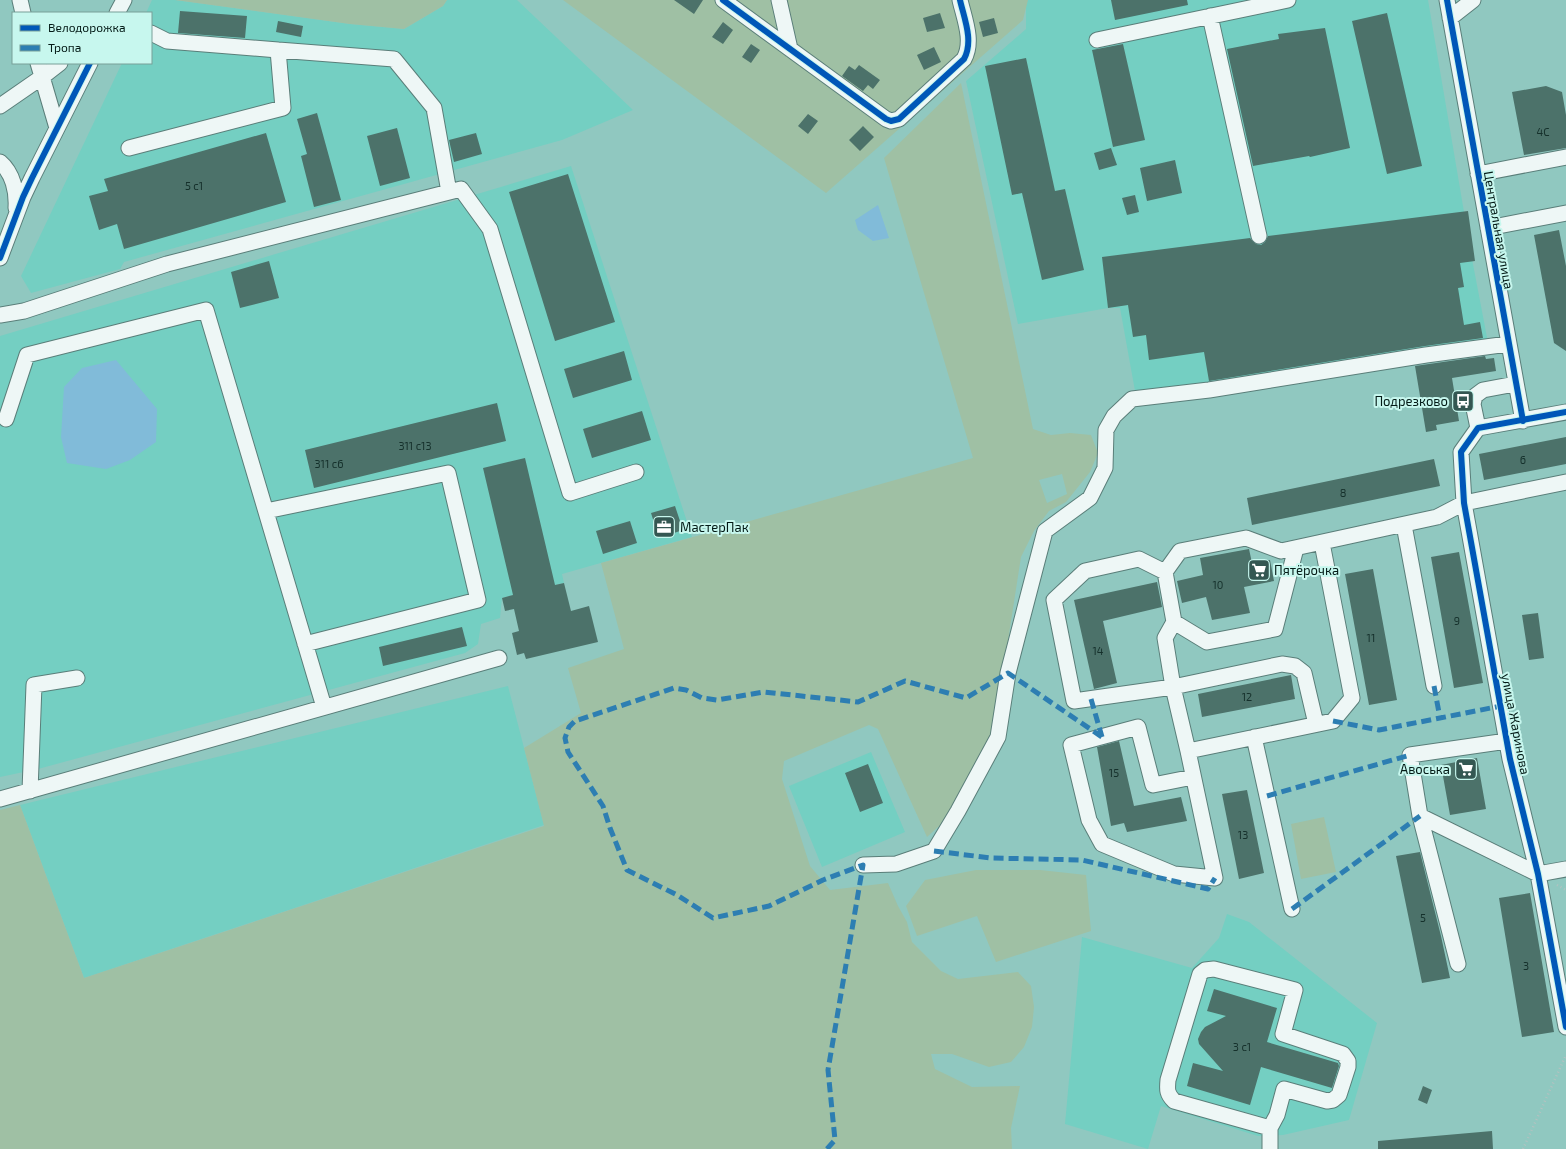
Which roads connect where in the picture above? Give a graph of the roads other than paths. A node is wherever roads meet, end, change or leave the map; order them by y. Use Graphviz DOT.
graph roads {
  1 [pos="20,0"];
  2 [pos="124,0"];
  3 [pos="723,0"];
  4 [pos="779,0"];
  5 [pos="960,0"];
  6 [pos="1288,0"];
  7 [pos="1447,0"];
  8 [pos="1473,0"];
  9 [pos="23,12"];
  10 [pos="118,12"];
  11 [pos="1210,16"];
  12 [pos="1450,18"];
  13 [pos="152,34"];
  14 [pos="1097,40"];
  15 [pos="790,49"];
  16 [pos="278,50"];
  17 [pos="38,64"];
  18 [pos="59,64"];
  19 [pos="89,64"];
  20 [pos="42,78"];
  21 [pos="0,106"];
  22 [pos="57,128"];
  23 [pos="129,148"];
  24 [pos="1566,157"];
  25 [pos="0,162"];
  26 [pos="1478,174"];
  27 [pos="449,192"];
  28 [pos="1566,213"];
  29 [pos="13,223"];
  30 [pos="1488,228"];
  31 [pos="1258,236"];
  32 [pos="0,258"];
  33 [pos="0,315"];
  34 [pos="1508,344"];
  35 [pos="1515,384"];
  36 [pos="1566,412"];
  37 [pos="6,419"];
  38 [pos="1523,421"];
  39 [pos="1478,428"];
  40 [pos="636,472"];
  41 [pos="1566,482"];
  42 [pos="1464,503"];
  43 [pos="266,511"];
  44 [pos="1404,525"];
  45 [pos="1322,543"];
  46 [pos="1296,548"];
  47 [pos="1165,572"];
  48 [pos="1174,622"];
  49 [pos="305,644"];
  50 [pos="499,658"];
  51 [pos="78,678"];
  52 [pos="1434,686"];
  53 [pos="1173,687"];
  54 [pos="324,708"];
  55 [pos="1316,724"];
  56 [pos="1254,737"];
  57 [pos="1507,741"];
  58 [pos="1188,751"];
  59 [pos="1193,777"];
  60 [pos="30,791"];
  61 [pos="0,799"];
  62 [pos="1420,816"];
  63 [pos="863,866"];
  64 [pos="1566,869"];
  65 [pos="1538,874"];
  66 [pos="1292,909"];
  67 [pos="1458,964"];
  68 [pos="1566,1027"];
  69 [pos="1270,1128"];
  70 [pos="1270,1149"];
  1 -- 9 [label="street"];
  2 -- 10 [label="street"];
  3 -- 15 [label="street"];
  4 -- 15 [label="street"];
  5 -- 15 [label="street"];
  6 -- 11 [label="street"];
  7 -- 12 [label="street, Центральная улица"];
  8 -- 12 [label="street"];
  11 -- 14 [label="street"];
  11 -- 31 [label="street"];
  12 -- 26 [label="street, Центральная улица"];
  13 -- 16 [label="street"];
  16 -- 23 [label="street"];
  16 -- 27 [label="street"];
  17 -- 20 [label="street"];
  18 -- 20 [label="street"];
  19 -- 22 [label="street"];
  20 -- 21 [label="street"];
  20 -- 22 [label="street"];
  22 -- 29 [label="street"];
  24 -- 26 [label="street"];
  25 -- 29 [label="street"];
  26 -- 30 [label="street, Центральная улица"];
  27 -- 33 [label="street"];
  27 -- 40 [label="street"];
  28 -- 30 [label="street"];
  29 -- 32 [label="street"];
  30 -- 34 [label="street, Центральная улица"];
  34 -- 35 [label="street, Центральная улица"];
  34 -- 63 [label="street"];
  35 -- 38 [label="street, Центральная улица"];
  35 -- 39 [label="street"];
  36 -- 38 [label="street"];
  37 -- 43 [label="street"];
  38 -- 39 [label="street"];
  39 -- 42 [label="street, улица Жаринова"];
  41 -- 42 [label="street"];
  42 -- 44 [label="street"];
  42 -- 57 [label="street, улица Жаринова"];
  43 -- 49 [label="street"];
  43 -- 49 [label="street"];
  44 -- 45 [label="street"];
  44 -- 52 [label="street"];
  45 -- 46 [label="street"];
  45 -- 55 [label="street"];
  46 -- 47 [label="street"];
  46 -- 48 [label="street"];
  47 -- 48 [label="street"];
  47 -- 53 [label="street"];
  48 -- 53 [label="street"];
  49 -- 54 [label="street"];
  50 -- 54 [label="street"];
  51 -- 60 [label="street"];
  53 -- 55 [label="street"];
  53 -- 58 [label="street"];
  54 -- 60 [label="street"];
  55 -- 56 [label="street"];
  56 -- 58 [label="street"];
  56 -- 66 [label="street"];
  57 -- 62 [label="street"];
  57 -- 65 [label="street, улица Жаринова"];
  58 -- 59 [label="street"];
  59 -- 59 [label="street"];
  60 -- 61 [label="street"];
  62 -- 65 [label="street"];
  62 -- 67 [label="street"];
  64 -- 65 [label="street"];
  65 -- 68 [label="street, улица Жаринова"];
  69 -- 69 [label="street"];
  69 -- 70 [label="street"];
}
